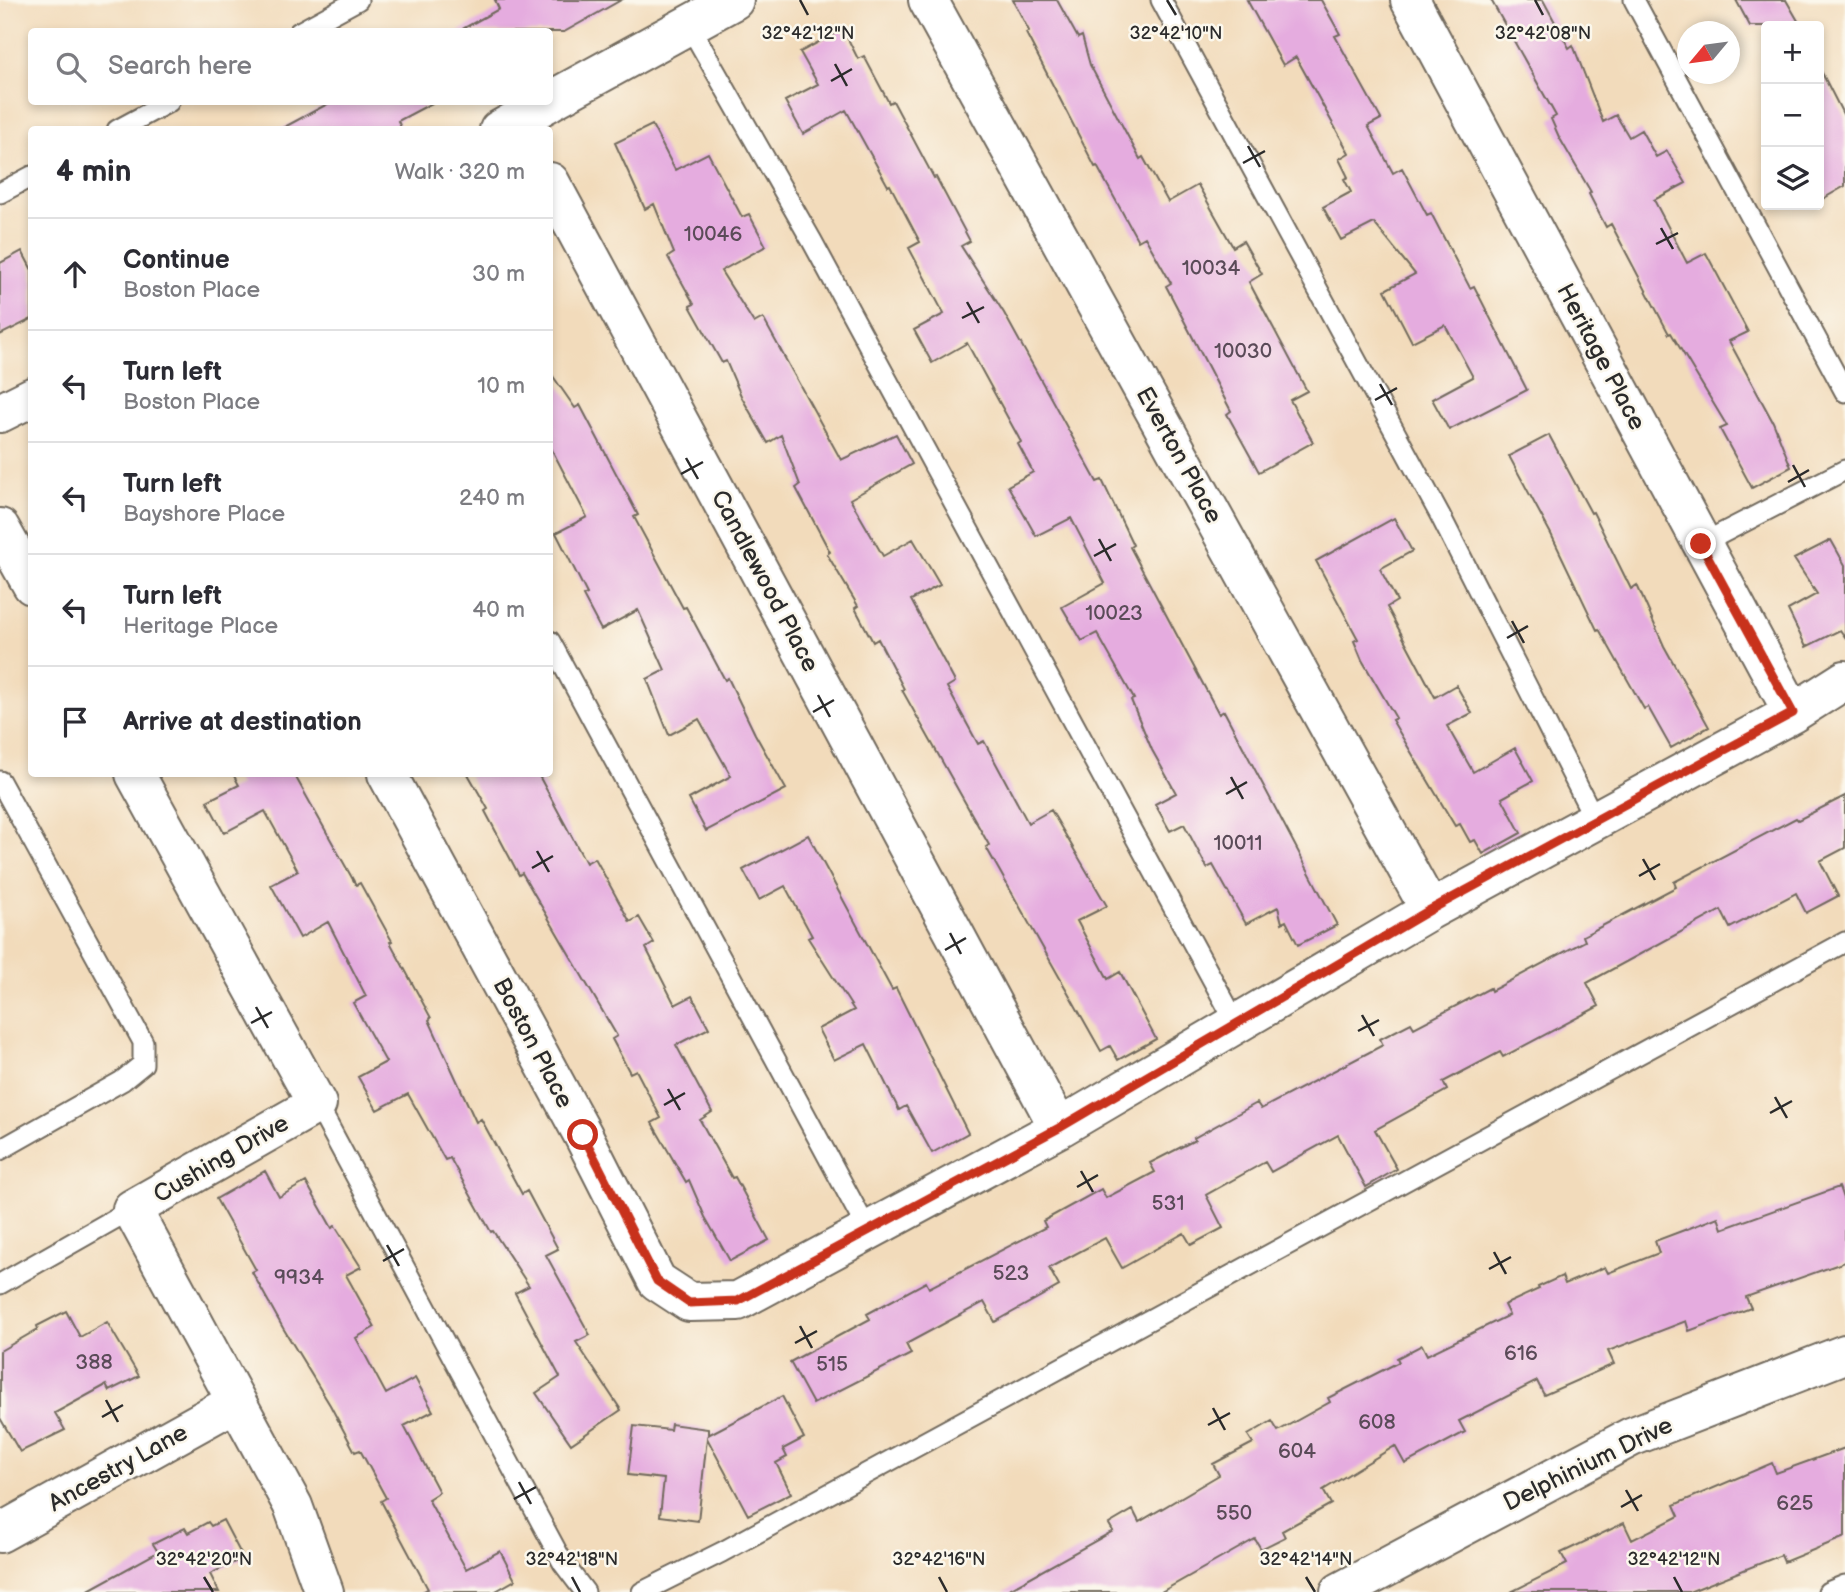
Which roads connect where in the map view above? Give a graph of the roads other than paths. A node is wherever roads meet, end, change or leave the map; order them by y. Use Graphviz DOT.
graph roads {
  1 [pos="358,0"];
  2 [pos="734,0"];
  3 [pos="928,0"];
  4 [pos="1161,0"];
  5 [pos="1410,0"];
  6 [pos="1634,0"];
  7 [pos="689,25"];
  8 [pos="306,28"];
  9 [pos="553,99"];
  10 [pos="163,105"];
  11 [pos="543,105"];
  12 [pos="124,126"];
  13 [pos="512,126"];
  14 [pos="28,178"];
  15 [pos="553,188"];
  16 [pos="0,193"];
  17 [pos="1845,392"];
  18 [pos="28,399"];
  19 [pos="0,413"];
  20 [pos="1845,470"];
  21 [pos="0,528"];
  22 [pos="1701,544"];
  23 [pos="28,578"];
  24 [pos="553,647"];
  25 [pos="1845,680"];
  26 [pos="1793,713"];
  27 [pos="137,777"];
  28 [pos="389,777"];
  29 [pos="0,781"];
  30 [pos="1595,820"];
  31 [pos="1430,910"];
  32 [pos="1845,942"];
  33 [pos="1237,1023"];
  34 [pos="317,1104"];
  35 [pos="1059,1128"];
  36 [pos="0,1150"];
  37 [pos="132,1209"];
  38 [pos="867,1231"];
  39 [pos="0,1284"];
  40 [pos="1845,1354"];
  41 [pos="236,1402"];
  42 [pos="0,1533"];
  43 [pos="563,1563"];
  44 [pos="1845,1586"];
  45 [pos="324,1592"];
  46 [pos="567,1592"];
  47 [pos="585,1592"];
  48 [pos="642,1592"];
  49 [pos="1340,1592"];
  50 [pos="1828,1592"];
  1 -- 8 [label="lane"];
  2 -- 7 [label="street"];
  3 -- 31 [label="street, Everton Place"];
  4 -- 30 [label="lane"];
  5 -- 22 [label="street, Heritage Place"];
  6 -- 17 [label="lane"];
  7 -- 9 [label="street"];
  7 -- 33 [label="lane"];
  10 -- 12 [label="lane"];
  11 -- 13 [label="street"];
  14 -- 16 [label="lane"];
  15 -- 35 [label="street, Candlewood Place"];
  18 -- 19 [label="street"];
  20 -- 22 [label="lane"];
  21 -- 23 [label="street"];
  22 -- 26 [label="street, Heritage Place"];
  24 -- 38 [label="lane"];
  25 -- 26 [label="street"];
  26 -- 30 [label="street"];
  27 -- 34 [label="street, Cushing Drive"];
  28 -- 38 [label="street, Boston Place"];
  29 -- 36 [label="lane"];
  30 -- 31 [label="street"];
  31 -- 33 [label="street"];
  32 -- 48 [label="lane"];
  33 -- 35 [label="street"];
  34 -- 37 [label="street, Cushing Drive"];
  34 -- 43 [label="lane"];
  35 -- 38 [label="street"];
  37 -- 39 [label="lane"];
  37 -- 41 [label="street, Cushing Drive"];
  40 -- 49 [label="street, Delphinium Drive"];
  41 -- 42 [label="street, Ancestry Lane"];
  41 -- 45 [label="street, Cushing Drive"];
  43 -- 46 [label="lane"];
  43 -- 47 [label="lane"];
  44 -- 50 [label="lane"];
}
